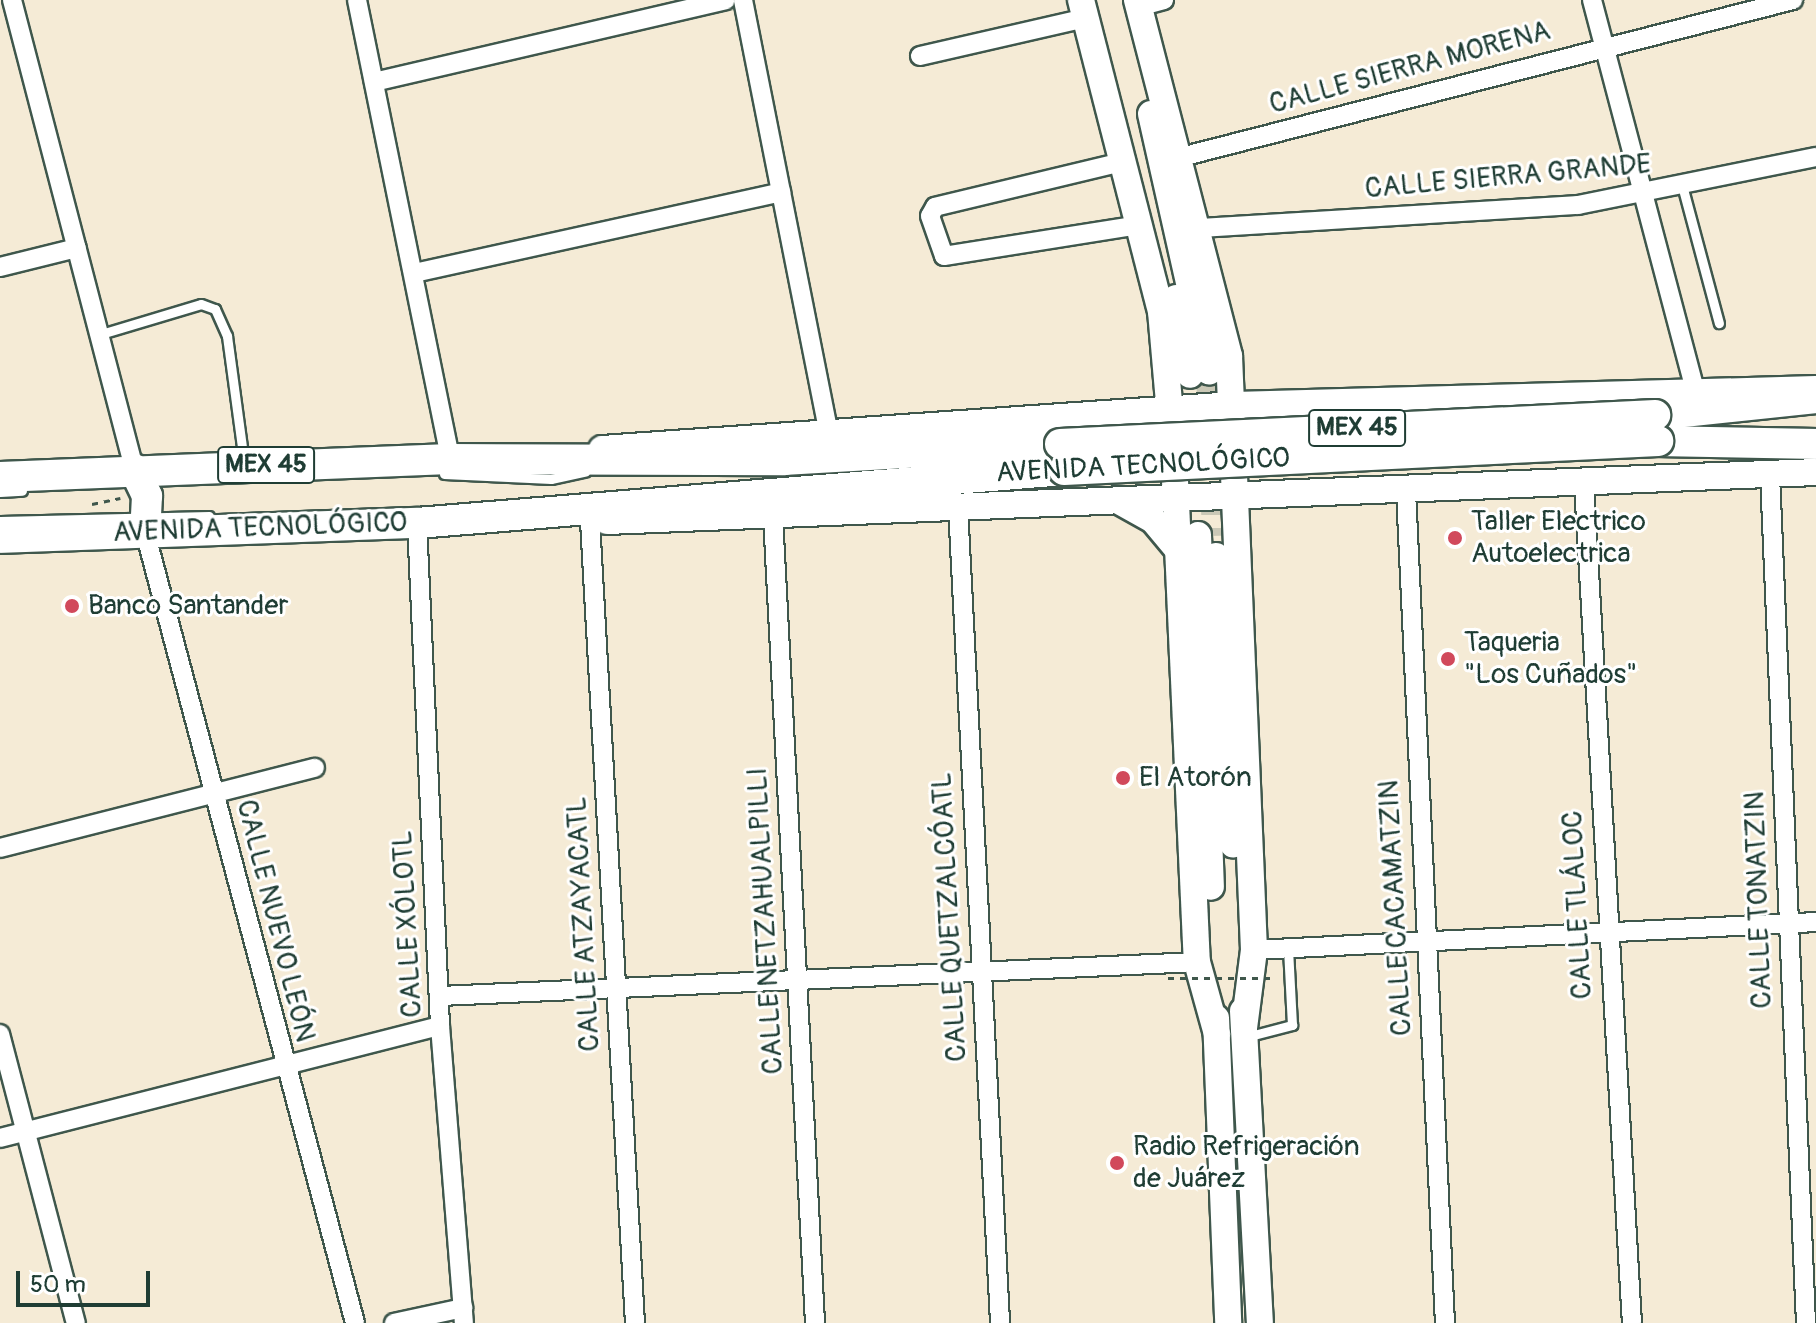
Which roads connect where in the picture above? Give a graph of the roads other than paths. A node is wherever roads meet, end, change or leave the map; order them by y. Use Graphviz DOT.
graph roads {
  1 [pos="12,0"];
  2 [pos="357,0"];
  3 [pos="726,0"];
  4 [pos="743,0"];
  5 [pos="1164,0"];
  6 [pos="1592,0"];
  7 [pos="1793,0"];
  8 [pos="1132,2"];
  9 [pos="1088,6"];
  10 [pos="1604,46"];
  11 [pos="920,56"];
  12 [pos="374,82"];
  13 [pos="1181,157"];
  14 [pos="1816,157"];
  15 [pos="1122,162"];
  16 [pos="1683,189"];
  17 [pos="781,192"];
  18 [pos="1643,196"];
  19 [pos="1139,225"];
  20 [pos="1201,228"];
  21 [pos="77,248"];
  22 [pos="0,267"];
  23 [pos="414,273"];
  24 [pos="1719,323"];
  25 [pos="101,334"];
  26 [pos="1694,387"];
  27 [pos="1816,389"];
  28 [pos="1816,398"];
  29 [pos="1234,405"];
  30 [pos="1170,410"];
  31 [pos="1656,428"];
  32 [pos="828,430"];
  33 [pos="1816,432"];
  34 [pos="1767,441"];
  35 [pos="1816,444"];
  36 [pos="450,459"];
  37 [pos="533,461"];
  38 [pos="623,464"];
  39 [pos="245,465"];
  40 [pos="1816,472"];
  41 [pos="1770,475"];
  42 [pos="138,476"];
  43 [pos="0,477"];
  44 [pos="1584,484"];
  45 [pos="778,488"];
  46 [pos="1406,491"];
  47 [pos="0,492"];
  48 [pos="1176,496"];
  49 [pos="1239,496"];
  50 [pos="1117,500"];
  51 [pos="958,507"];
  52 [pos="418,513"];
  53 [pos="583,513"];
  54 [pos="0,521"];
  55 [pos="146,524"];
  56 [pos="0,538"];
  57 [pos="1197,540"];
  58 [pos="315,768"];
  59 [pos="214,794"];
  60 [pos="0,848"];
  61 [pos="1816,922"];
  62 [pos="1788,924"];
  63 [pos="1607,934"];
  64 [pos="1425,944"];
  65 [pos="1288,949"];
  66 [pos="1254,950"];
  67 [pos="1197,962"];
  68 [pos="981,969"];
  69 [pos="797,977"];
  70 [pos="615,987"];
  71 [pos="440,996"];
  72 [pos="440,1026"];
  73 [pos="1244,1033"];
  74 [pos="0,1034"];
  75 [pos="1217,1034"];
  76 [pos="283,1064"];
  77 [pos="24,1132"];
  78 [pos="0,1138"];
  79 [pos="464,1315"];
  80 [pos="76,1323"];
  81 [pos="355,1323"];
  82 [pos="394,1323"];
  83 [pos="635,1323"];
  84 [pos="815,1323"];
  85 [pos="1000,1323"];
  86 [pos="1228,1323"];
  87 [pos="1260,1323"];
  88 [pos="1445,1323"];
  89 [pos="1632,1323"];
  90 [pos="1806,1323"];
  1 -- 21 [label="street"];
  2 -- 12 [label="street"];
  3 -- 12 [label="street"];
  4 -- 17 [label="street"];
  5 -- 8 [label="street"];
  6 -- 10 [label="street"];
  7 -- 10 [label="street, CALLE SIERRA MORENA"];
  8 -- 9 [label="street"];
  8 -- 13 [label="street"];
  9 -- 11 [label="street"];
  9 -- 15 [label="street"];
  10 -- 13 [label="street, CALLE SIERRA MORENA"];
  10 -- 18 [label="street"];
  12 -- 23 [label="street"];
  13 -- 20 [label="street"];
  14 -- 16 [label="street, CALLE SIERRA GRANDE"];
  15 -- 19 [label="street"];
  15 -- 19 [label="street"];
  16 -- 18 [label="street, CALLE SIERRA GRANDE"];
  16 -- 24 [label="lane"];
  17 -- 23 [label="street"];
  17 -- 32 [label="street"];
  18 -- 20 [label="street, CALLE SIERRA GRANDE"];
  18 -- 26 [label="street"];
  19 -- 30 [label="street"];
  20 -- 29 [label="street"];
  21 -- 22 [label="street"];
  21 -- 25 [label="street"];
  23 -- 36 [label="street"];
  25 -- 39 [label="lane"];
  25 -- 42 [label="street"];
  26 -- 27 [label="street, AVENIDA TECNOLÓGICO"];
  26 -- 29 [label="street, AVENIDA TECNOLÓGICO"];
  28 -- 31 [label="main road, AVENIDA TECNOLÓGICO / MEX 45"];
  29 -- 30 [label="street, AVENIDA TECNOLÓGICO"];
  29 -- 49 [label="street"];
  30 -- 32 [label="street, AVENIDA TECNOLÓGICO"];
  30 -- 48 [label="street"];
  31 -- 34 [label="main road, AVENIDA TECNOLÓGICO / MEX 45"];
  31 -- 45 [label="main road, AVENIDA TECNOLÓGICO / MEX 45, bridge"];
  32 -- 37 [label="street, AVENIDA TECNOLÓGICO"];
  33 -- 34 [label="lane"];
  34 -- 35 [label="main road, AVENIDA TECNOLÓGICO / MEX 45"];
  36 -- 37 [label="main road, AVENIDA TECNOLÓGICO / MEX 45"];
  36 -- 39 [label="main road, AVENIDA TECNOLÓGICO / MEX 45"];
  37 -- 38 [label="main road, AVENIDA TECNOLÓGICO / MEX 45"];
  38 -- 42 [label="lane"];
  38 -- 45 [label="main road, AVENIDA TECNOLÓGICO / MEX 45"];
  39 -- 42 [label="main road, AVENIDA TECNOLÓGICO / MEX 45"];
  40 -- 41 [label="street, AVENIDA TECNOLÓGICO"];
  41 -- 44 [label="street, AVENIDA TECNOLÓGICO"];
  41 -- 62 [label="street, CALLE TONATZIN"];
  42 -- 43 [label="main road, AVENIDA TECNOLÓGICO / MEX 45"];
  42 -- 47 [label="lane"];
  42 -- 55 [label="main road"];
  44 -- 46 [label="street, AVENIDA TECNOLÓGICO"];
  44 -- 63 [label="street, CALLE TLÁLOC"];
  45 -- 51 [label="street, AVENIDA TECNOLÓGICO"];
  45 -- 53 [label="main road, AVENIDA TECNOLÓGICO / MEX 45"];
  45 -- 69 [label="street, CALLE NETZAHUALPILLI"];
  46 -- 49 [label="street, AVENIDA TECNOLÓGICO"];
  46 -- 64 [label="street, CALLE CACAMATZIN"];
  48 -- 49 [label="street, AVENIDA TECNOLÓGICO"];
  48 -- 50 [label="street, AVENIDA TECNOLÓGICO"];
  48 -- 57 [label="street"];
  49 -- 66 [label="street"];
  50 -- 51 [label="street, AVENIDA TECNOLÓGICO"];
  50 -- 57 [label="street"];
  51 -- 68 [label="street, CALLE QUETZALCÓATL"];
  52 -- 53 [label="main road, AVENIDA TECNOLÓGICO / MEX 45"];
  52 -- 53 [label="lane"];
  52 -- 55 [label="main road, AVENIDA TECNOLÓGICO / MEX 45"];
  52 -- 71 [label="street, CALLE XÓLOTL"];
  53 -- 70 [label="street, CALLE ATZAYACATL"];
  54 -- 55 [label="lane"];
  55 -- 56 [label="main road, AVENIDA TECNOLÓGICO / MEX 45"];
  55 -- 59 [label="street, CALLE NUEVO LEÓN"];
  57 -- 67 [label="street"];
  57 -- 73 [label="street"];
  57 -- 75 [label="street"];
  58 -- 59 [label="street"];
  59 -- 60 [label="street"];
  59 -- 76 [label="street, CALLE NUEVO LEÓN"];
  61 -- 62 [label="street"];
  62 -- 63 [label="street"];
  62 -- 90 [label="street, CALLE TONATZIN"];
  63 -- 64 [label="street"];
  63 -- 89 [label="street, CALLE TLÁLOC"];
  64 -- 65 [label="street"];
  64 -- 88 [label="street, CALLE CACAMATZIN"];
  65 -- 66 [label="street"];
  65 -- 73 [label="lane"];
  66 -- 73 [label="street"];
  67 -- 68 [label="street"];
  67 -- 75 [label="street"];
  68 -- 69 [label="street"];
  68 -- 85 [label="street, CALLE QUETZALCÓATL"];
  69 -- 70 [label="street"];
  69 -- 84 [label="street, CALLE NETZAHUALPILLI"];
  70 -- 71 [label="street"];
  70 -- 83 [label="street, CALLE ATZAYACATL"];
  71 -- 72 [label="street, CALLE XÓLOTL"];
  72 -- 76 [label="street"];
  72 -- 79 [label="street, CALLE XÓLOTL"];
  73 -- 87 [label="street"];
  74 -- 77 [label="street"];
  75 -- 86 [label="street"];
  76 -- 77 [label="street"];
  76 -- 81 [label="street, CALLE NUEVO LEÓN"];
  77 -- 78 [label="street"];
  77 -- 80 [label="street"];
  79 -- 82 [label="street"];
}
